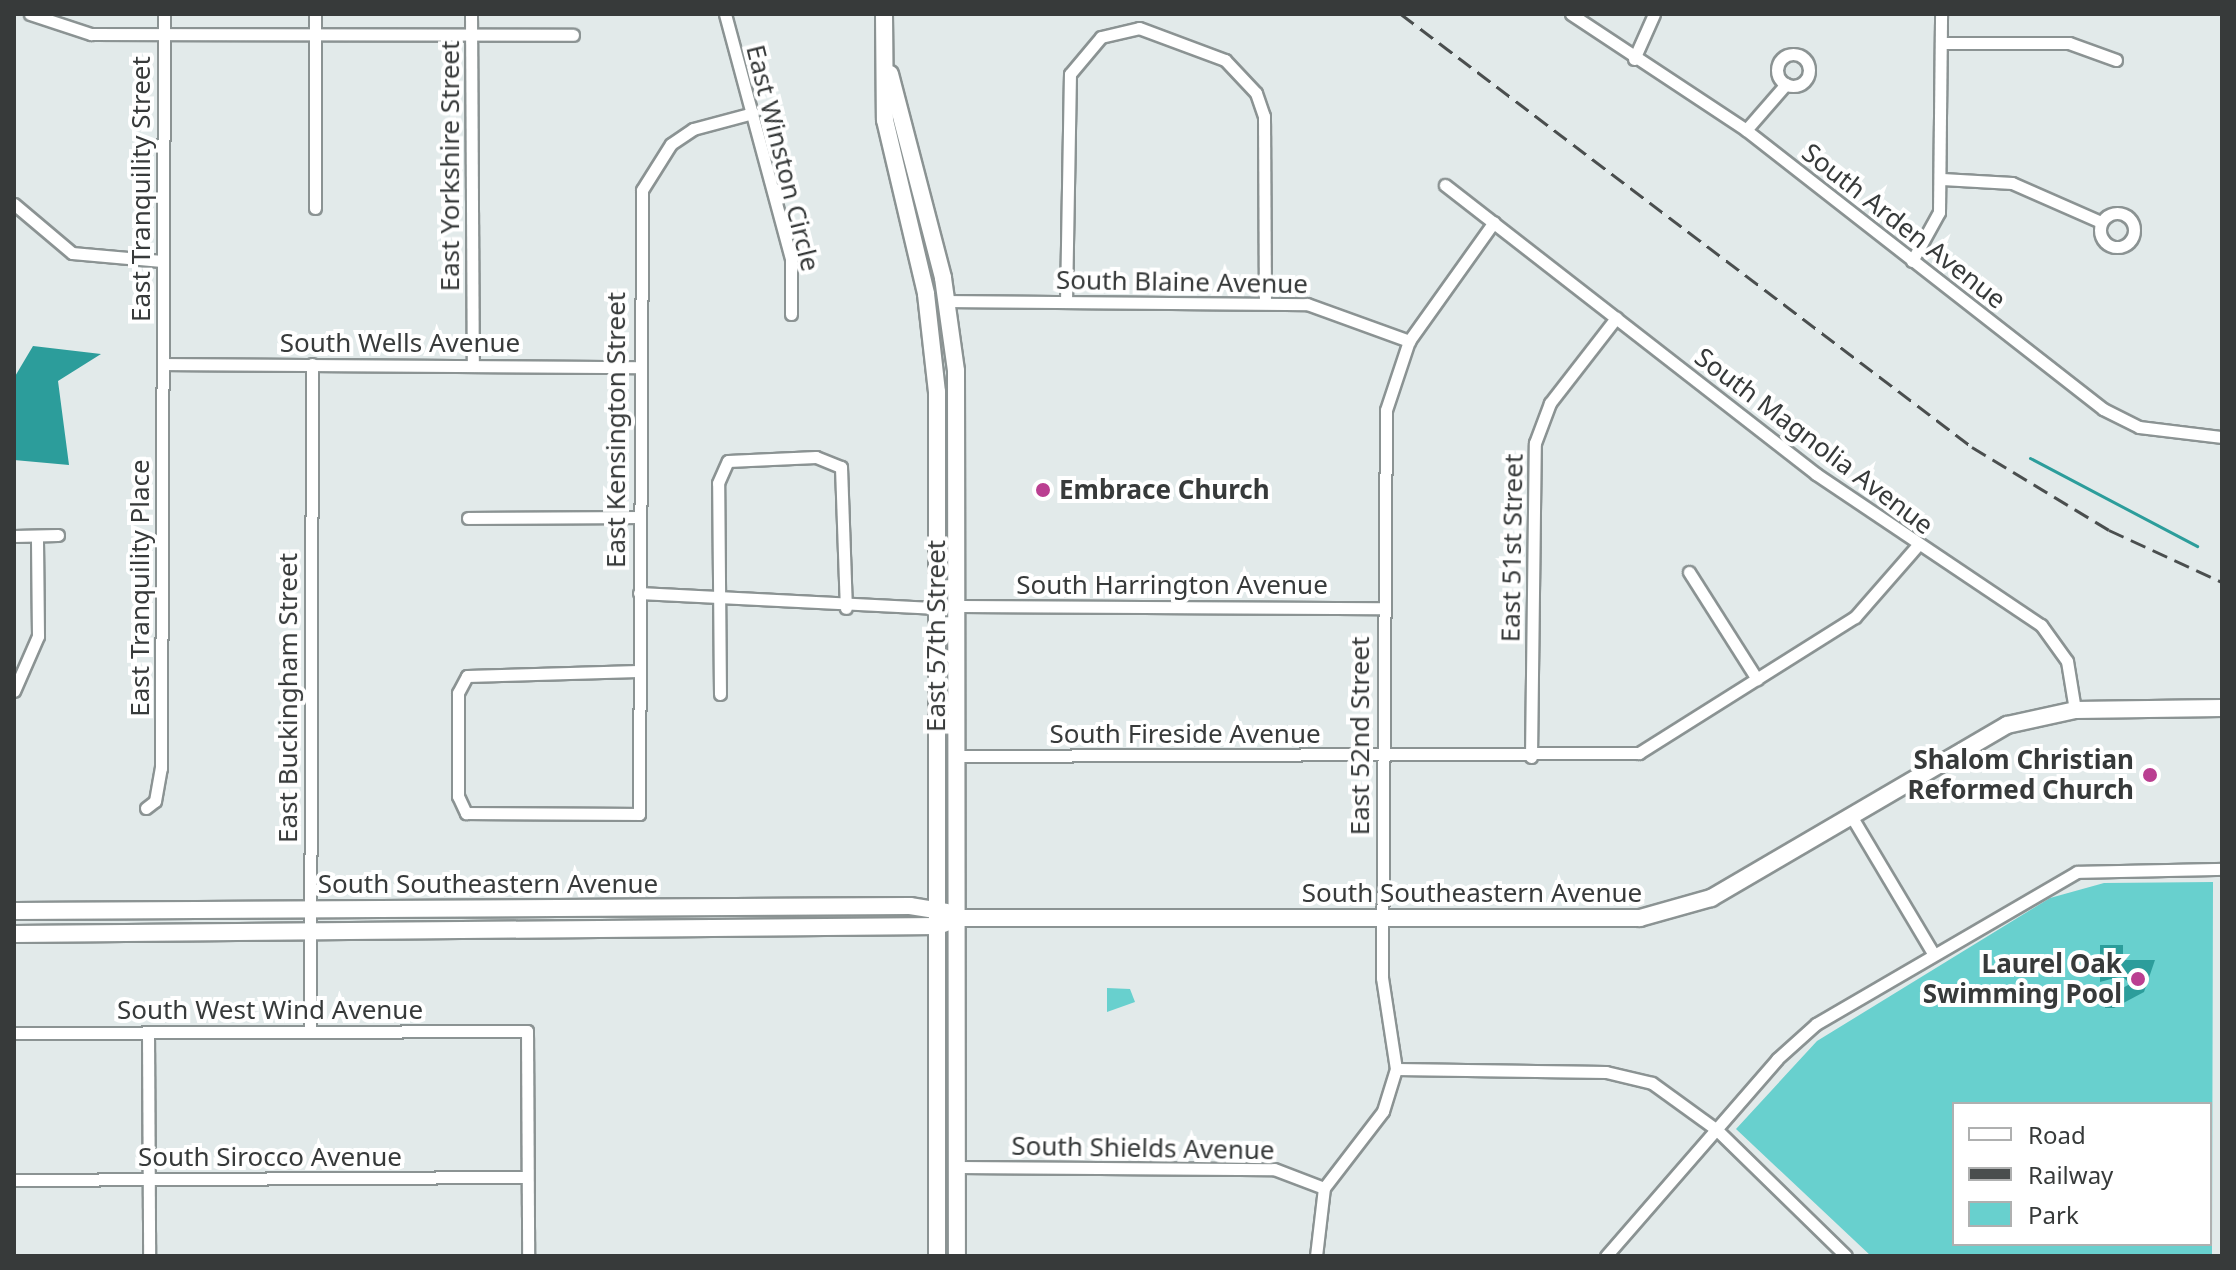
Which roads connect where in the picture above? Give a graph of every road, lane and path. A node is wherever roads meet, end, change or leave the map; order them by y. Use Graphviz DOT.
graph roads {
  1 [pos="30,14"];
  2 [pos="164,14"];
  3 [pos="315,14"];
  4 [pos="471,14"];
  5 [pos="725,14"];
  6 [pos="1571,14"];
  7 [pos="1654,14"];
  8 [pos="1941,14"];
  9 [pos="884,19"];
  10 [pos="164,34"];
  11 [pos="315,34"];
  12 [pos="471,35"];
  13 [pos="573,35"];
  14 [pos="1942,43"];
  15 [pos="1634,59"];
  16 [pos="2116,60"];
  17 [pos="1786,84"];
  18 [pos="753,113"];
  19 [pos="1746,130"];
  20 [pos="1942,179"];
  21 [pos="1445,185"];
  22 [pos="14,204"];
  23 [pos="315,208"];
  24 [pos="1494,222"];
  25 [pos="2101,222"];
  26 [pos="162,261"];
  27 [pos="1912,261"];
  28 [pos="948,301"];
  29 [pos="1066,302"];
  30 [pos="1265,303"];
  31 [pos="791,314"];
  32 [pos="1616,318"];
  33 [pos="1409,341"];
  34 [pos="163,364"];
  35 [pos="312,364"];
  36 [pos="473,365"];
  37 [pos="637,367"];
  38 [pos="2222,437"];
  39 [pos="937,469"];
  40 [pos="638,517"];
  41 [pos="468,518"];
  42 [pos="58,535"];
  43 [pos="14,536"];
  44 [pos="37,536"];
  45 [pos="1916,547"];
  46 [pos="1689,572"];
  47 [pos="639,593"];
  48 [pos="718,593"];
  49 [pos="960,606"];
  50 [pos="846,608"];
  51 [pos="938,608"];
  52 [pos="1383,608"];
  53 [pos="638,671"];
  54 [pos="1757,679"];
  55 [pos="14,691"];
  56 [pos="720,694"];
  57 [pos="2222,708"];
  58 [pos="2075,710"];
  59 [pos="959,756"];
  60 [pos="1382,756"];
  61 [pos="1531,757"];
  62 [pos="146,808"];
  63 [pos="1850,814"];
  64 [pos="2222,869"];
  65 [pos="938,907"];
  66 [pos="309,910"];
  67 [pos="14,911"];
  68 [pos="959,918"];
  69 [pos="1382,918"];
  70 [pos="938,926"];
  71 [pos="309,932"];
  72 [pos="14,934"];
  73 [pos="1933,953"];
  74 [pos="310,1032"];
  75 [pos="14,1033"];
  76 [pos="148,1033"];
  77 [pos="1396,1069"];
  78 [pos="1717,1130"];
  79 [pos="958,1167"];
  80 [pos="527,1177"];
  81 [pos="148,1179"];
  82 [pos="14,1180"];
  83 [pos="1324,1188"];
  84 [pos="149,1256"];
  85 [pos="528,1256"];
  86 [pos="937,1256"];
  87 [pos="957,1256"];
  88 [pos="1316,1256"];
  89 [pos="1606,1256"];
  90 [pos="1846,1256"];
  1 -- 10 [label="street"];
  2 -- 10 [label="street, East Tranquility Street"];
  3 -- 11 [label="street"];
  4 -- 12 [label="street, East Yorkshire Street"];
  5 -- 18 [label="street, East Winston Circle"];
  6 -- 15 [label="street, South Arden Avenue"];
  7 -- 15 [label="street"];
  8 -- 14 [label="street"];
  9 -- 28 [label="main road, East 57th Street"];
  9 -- 39 [label="main road, East 57th Street"];
  10 -- 11 [label="street"];
  10 -- 26 [label="street, East Tranquility Street"];
  11 -- 12 [label="street"];
  11 -- 23 [label="street"];
  12 -- 13 [label="street"];
  12 -- 36 [label="street, East Yorkshire Street"];
  14 -- 16 [label="street"];
  14 -- 20 [label="street"];
  15 -- 19 [label="street, South Arden Avenue"];
  17 -- 19 [label="street"];
  18 -- 31 [label="street, East Winston Circle"];
  18 -- 37 [label="street, East Kensington Street"];
  19 -- 27 [label="street, South Arden Avenue"];
  20 -- 25 [label="street"];
  20 -- 27 [label="street"];
  21 -- 24 [label="street, South Magnolia Avenue"];
  22 -- 26 [label="street"];
  24 -- 32 [label="street, South Magnolia Avenue"];
  24 -- 33 [label="street, East 52nd Street"];
  26 -- 34 [label="street, East Tranquility Street"];
  27 -- 38 [label="street, South Arden Avenue"];
  28 -- 29 [label="street, South Blaine Avenue"];
  28 -- 49 [label="main road, East 57th Street"];
  29 -- 30 [label="street, South Blaine Avenue"];
  29 -- 30 [label="street"];
  30 -- 33 [label="street, South Blaine Avenue"];
  32 -- 45 [label="street, South Magnolia Avenue"];
  32 -- 61 [label="street, East 51st Street"];
  33 -- 52 [label="street, East 52nd Street"];
  34 -- 35 [label="street, South Wells Avenue"];
  34 -- 62 [label="street, East Tranquility Place"];
  35 -- 36 [label="street, South Wells Avenue"];
  35 -- 66 [label="street, East Buckingham Street"];
  36 -- 37 [label="street, South Wells Avenue"];
  37 -- 40 [label="street, East Kensington Street"];
  39 -- 49 [label="main road"];
  39 -- 51 [label="main road, East 57th Street"];
  40 -- 41 [label="street"];
  40 -- 47 [label="street, East Kensington Street"];
  42 -- 44 [label="street"];
  43 -- 44 [label="street"];
  44 -- 55 [label="street"];
  45 -- 54 [label="street, South Fireside Avenue"];
  45 -- 58 [label="street, South Magnolia Avenue"];
  46 -- 54 [label="street"];
  47 -- 48 [label="street"];
  47 -- 53 [label="street, East Kensington Street"];
  48 -- 50 [label="street"];
  48 -- 50 [label="street"];
  48 -- 56 [label="street"];
  49 -- 52 [label="street, South Harrington Avenue"];
  49 -- 59 [label="main road, East 57th Street"];
  50 -- 51 [label="street"];
  51 -- 65 [label="main road, East 57th Street"];
  52 -- 60 [label="street, East 52nd Street"];
  53 -- 53 [label="street, East Kensington Street"];
  54 -- 61 [label="street, South Fireside Avenue"];
  57 -- 58 [label="main road, South Southeastern Avenue"];
  58 -- 63 [label="main road, South Southeastern Avenue"];
  59 -- 60 [label="street, South Fireside Avenue"];
  59 -- 68 [label="main road, East 57th Street"];
  60 -- 61 [label="street, South Fireside Avenue"];
  60 -- 69 [label="street, East 52nd Street"];
  63 -- 69 [label="main road, South Southeastern Avenue"];
  63 -- 73 [label="street"];
  64 -- 73 [label="street"];
  65 -- 66 [label="main road, South Southeastern Avenue"];
  65 -- 68 [label="main road, South Southeastern Avenue"];
  65 -- 70 [label="main road, East 57th Street"];
  66 -- 67 [label="main road, South Southeastern Avenue"];
  66 -- 71 [label="street, East Buckingham Street"];
  68 -- 69 [label="main road, South Southeastern Avenue"];
  68 -- 70 [label="main road, South Southeastern Avenue"];
  68 -- 79 [label="main road, East 57th Street"];
  69 -- 77 [label="street, East 52nd Street"];
  70 -- 71 [label="main road, South Southeastern Avenue"];
  70 -- 86 [label="main road, East 57th Street"];
  71 -- 72 [label="main road, South Southeastern Avenue"];
  71 -- 74 [label="street, East Buckingham Street"];
  73 -- 78 [label="street"];
  74 -- 76 [label="street, South West Wind Avenue"];
  74 -- 80 [label="street, South West Wind Avenue"];
  75 -- 76 [label="street, South West Wind Avenue"];
  76 -- 81 [label="street"];
  77 -- 78 [label="street"];
  77 -- 83 [label="street, East 52nd Street"];
  78 -- 89 [label="street"];
  78 -- 90 [label="street"];
  79 -- 83 [label="street, South Shields Avenue"];
  79 -- 87 [label="main road, East 57th Street"];
  80 -- 81 [label="street, South Sirocco Avenue"];
  80 -- 85 [label="street"];
  81 -- 82 [label="street, South Sirocco Avenue"];
  81 -- 84 [label="street"];
  83 -- 88 [label="street"];
}
